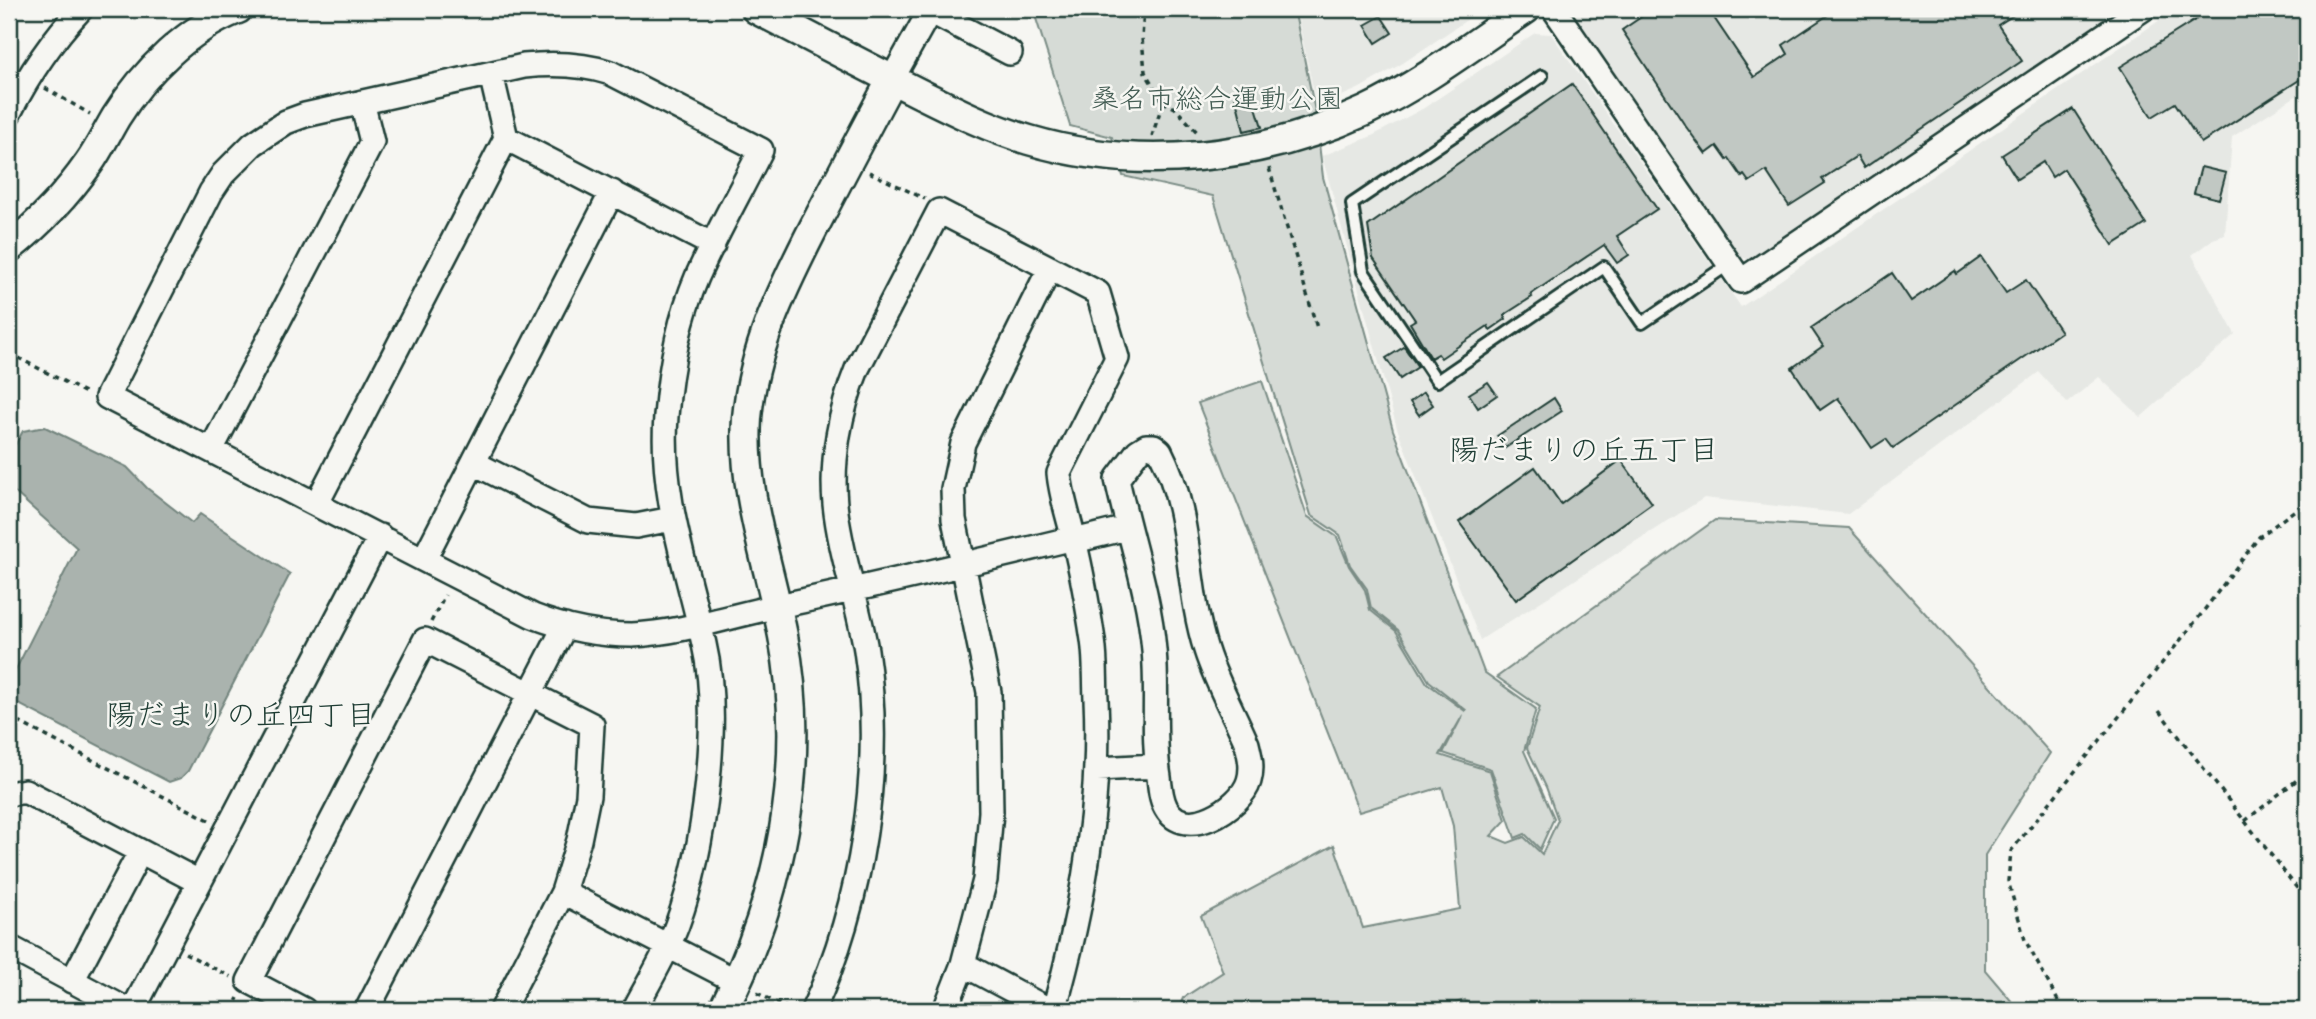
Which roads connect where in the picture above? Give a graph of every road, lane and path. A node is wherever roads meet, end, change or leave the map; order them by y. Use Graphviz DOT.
graph roads {
  1 [pos="81,9"];
  2 [pos="238,9"];
  3 [pos="756,9"];
  4 [pos="1144,9"];
  5 [pos="1526,9"];
  6 [pos="1554,9"];
  7 [pos="2143,9"];
  8 [pos="931,10"];
  9 [pos="1010,53"];
  10 [pos="18,71"];
  11 [pos="491,74"];
  12 [pos="1542,76"];
  13 [pos="892,79"];
  14 [pos="362,102"];
  15 [pos="1163,102"];
  16 [pos="9,113"];
  17 [pos="95,117"];
  18 [pos="1202,137"];
  19 [pos="506,138"];
  20 [pos="1152,139"];
  21 [pos="1266,159"];
  22 [pos="867,170"];
  23 [pos="612,192"];
  24 [pos="939,211"];
  25 [pos="712,245"];
  26 [pos="9,248"];
  27 [pos="1729,264"];
  28 [pos="1049,268"];
  29 [pos="1317,328"];
  30 [pos="9,353"];
  31 [pos="107,397"];
  32 [pos="211,450"];
  33 [pos="474,463"];
  34 [pos="2307,501"];
  35 [pos="317,503"];
  36 [pos="672,519"];
  37 [pos="1127,528"];
  38 [pos="380,536"];
  39 [pos="1074,540"];
  40 [pos="424,559"];
  41 [pos="964,565"];
  42 [pos="854,591"];
  43 [pos="447,592"];
  44 [pos="777,606"];
  45 [pos="699,624"];
  46 [pos="565,626"];
  47 [pos="425,639"];
  48 [pos="531,693"];
  49 [pos="2159,711"];
  50 [pos="9,717"];
  51 [pos="1157,766"];
  52 [pos="1097,769"];
  53 [pos="2307,772"];
  54 [pos="9,794"];
  55 [pos="2245,821"];
  56 [pos="227,829"];
  57 [pos="140,852"];
  58 [pos="199,882"];
  59 [pos="563,892"];
  60 [pos="2307,901"];
  61 [pos="167,944"];
  62 [pos="667,946"];
  63 [pos="9,947"];
  64 [pos="963,964"];
  65 [pos="72,981"];
  66 [pos="248,981"];
  67 [pos="745,986"];
  68 [pos="127,1010"];
  69 [pos="133,1010"];
  70 [pos="304,1010"];
  71 [pos="367,1010"];
  72 [pos="502,1010"];
  73 [pos="634,1010"];
  74 [pos="723,1010"];
  75 [pos="791,1010"];
  76 [pos="813,1010"];
  77 [pos="945,1010"];
  78 [pos="1052,1010"];
  79 [pos="2063,1010"];
  1 -- 10 [label="street"];
  2 -- 26 [label="street"];
  3 -- 13 [label="street"];
  4 -- 15 [label="path"];
  5 -- 13 [label="street"];
  6 -- 27 [label="street"];
  7 -- 27 [label="street"];
  8 -- 9 [label="street"];
  8 -- 13 [label="street"];
  10 -- 16 [label="street"];
  10 -- 17 [label="path"];
  11 -- 14 [label="street"];
  11 -- 19 [label="street"];
  11 -- 25 [label="street"];
  12 -- 27 [label="lane"];
  13 -- 44 [label="street"];
  14 -- 31 [label="street"];
  14 -- 32 [label="street"];
  15 -- 18 [label="path"];
  15 -- 20 [label="path"];
  19 -- 23 [label="street"];
  19 -- 35 [label="street"];
  21 -- 29 [label="path"];
  22 -- 24 [label="path"];
  23 -- 25 [label="street"];
  23 -- 33 [label="street"];
  24 -- 28 [label="street"];
  24 -- 42 [label="street"];
  25 -- 36 [label="street"];
  28 -- 39 [label="street"];
  28 -- 41 [label="street"];
  30 -- 31 [label="path"];
  31 -- 32 [label="street"];
  32 -- 35 [label="street"];
  33 -- 36 [label="street"];
  33 -- 40 [label="street"];
  34 -- 79 [label="path"];
  35 -- 38 [label="street"];
  36 -- 45 [label="street"];
  37 -- 39 [label="street"];
  37 -- 51 [label="street"];
  37 -- 51 [label="street"];
  38 -- 40 [label="street"];
  38 -- 56 [label="street"];
  39 -- 41 [label="street"];
  39 -- 52 [label="street"];
  40 -- 46 [label="street"];
  41 -- 42 [label="street"];
  41 -- 64 [label="street"];
  42 -- 44 [label="street"];
  42 -- 76 [label="street"];
  43 -- 47 [label="path"];
  44 -- 45 [label="street"];
  44 -- 67 [label="street"];
  45 -- 46 [label="street"];
  45 -- 62 [label="street"];
  46 -- 48 [label="street"];
  47 -- 48 [label="street"];
  47 -- 66 [label="street"];
  48 -- 59 [label="street"];
  48 -- 71 [label="street"];
  49 -- 55 [label="path"];
  50 -- 56 [label="path"];
  51 -- 52 [label="street"];
  52 -- 78 [label="street"];
  53 -- 55 [label="path"];
  54 -- 57 [label="street"];
  55 -- 60 [label="path"];
  56 -- 58 [label="street"];
  57 -- 58 [label="street"];
  57 -- 65 [label="street"];
  58 -- 61 [label="street"];
  59 -- 62 [label="street"];
  59 -- 72 [label="street"];
  61 -- 66 [label="path"];
  61 -- 69 [label="street"];
  62 -- 67 [label="street"];
  62 -- 73 [label="street"];
  63 -- 65 [label="street"];
  64 -- 77 [label="street"];
  64 -- 78 [label="street"];
  65 -- 68 [label="street"];
  66 -- 70 [label="street"];
  67 -- 74 [label="street"];
  67 -- 75 [label="path"];
}
